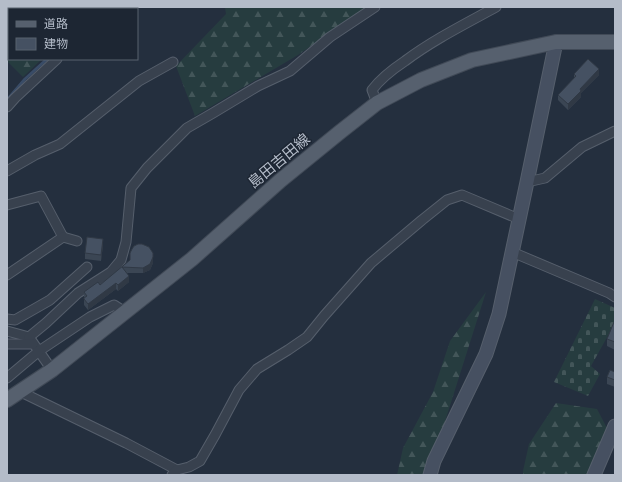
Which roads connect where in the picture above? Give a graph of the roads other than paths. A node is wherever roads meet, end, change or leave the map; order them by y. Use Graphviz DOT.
graph roads {
  1 [pos="375,7"];
  2 [pos="496,7"];
  3 [pos="556,42"];
  4 [pos="615,42"];
  5 [pos="56,60"];
  6 [pos="172,62"];
  7 [pos="377,103"];
  8 [pos="7,107"];
  9 [pos="615,132"];
  10 [pos="7,170"];
  11 [pos="528,182"];
  12 [pos="7,205"];
  13 [pos="519,219"];
  14 [pos="63,237"];
  15 [pos="77,241"];
  16 [pos="512,252"];
  17 [pos="87,267"];
  18 [pos="7,275"];
  19 [pos="615,297"];
  20 [pos="125,312"];
  21 [pos="7,319"];
  22 [pos="7,330"];
  23 [pos="7,344"];
  24 [pos="36,347"];
  25 [pos="51,368"];
  26 [pos="7,378"];
  27 [pos="21,392"];
  28 [pos="7,400"];
  29 [pos="615,426"];
  30 [pos="175,473"];
  31 [pos="430,475"];
  32 [pos="594,475"];
  1 -- 24 [label="street"];
  2 -- 7 [label="street"];
  3 -- 4 [label="main road, 島田吉田線"];
  3 -- 7 [label="main road, 島田吉田線"];
  3 -- 11 [label="street"];
  5 -- 8 [label="street"];
  6 -- 10 [label="street"];
  7 -- 20 [label="main road, 島田吉田線"];
  9 -- 11 [label="street"];
  11 -- 13 [label="street"];
  12 -- 14 [label="street"];
  13 -- 16 [label="street"];
  13 -- 30 [label="street"];
  14 -- 15 [label="street"];
  14 -- 18 [label="street"];
  16 -- 19 [label="street"];
  16 -- 31 [label="street"];
  17 -- 21 [label="street"];
  20 -- 24 [label="street"];
  20 -- 25 [label="main road, 島田吉田線"];
  22 -- 24 [label="street"];
  23 -- 24 [label="street"];
  24 -- 25 [label="street"];
  24 -- 26 [label="street"];
  25 -- 27 [label="main road, 島田吉田線"];
  27 -- 28 [label="main road, 島田吉田線"];
  27 -- 30 [label="street"];
  29 -- 32 [label="street"];
}
